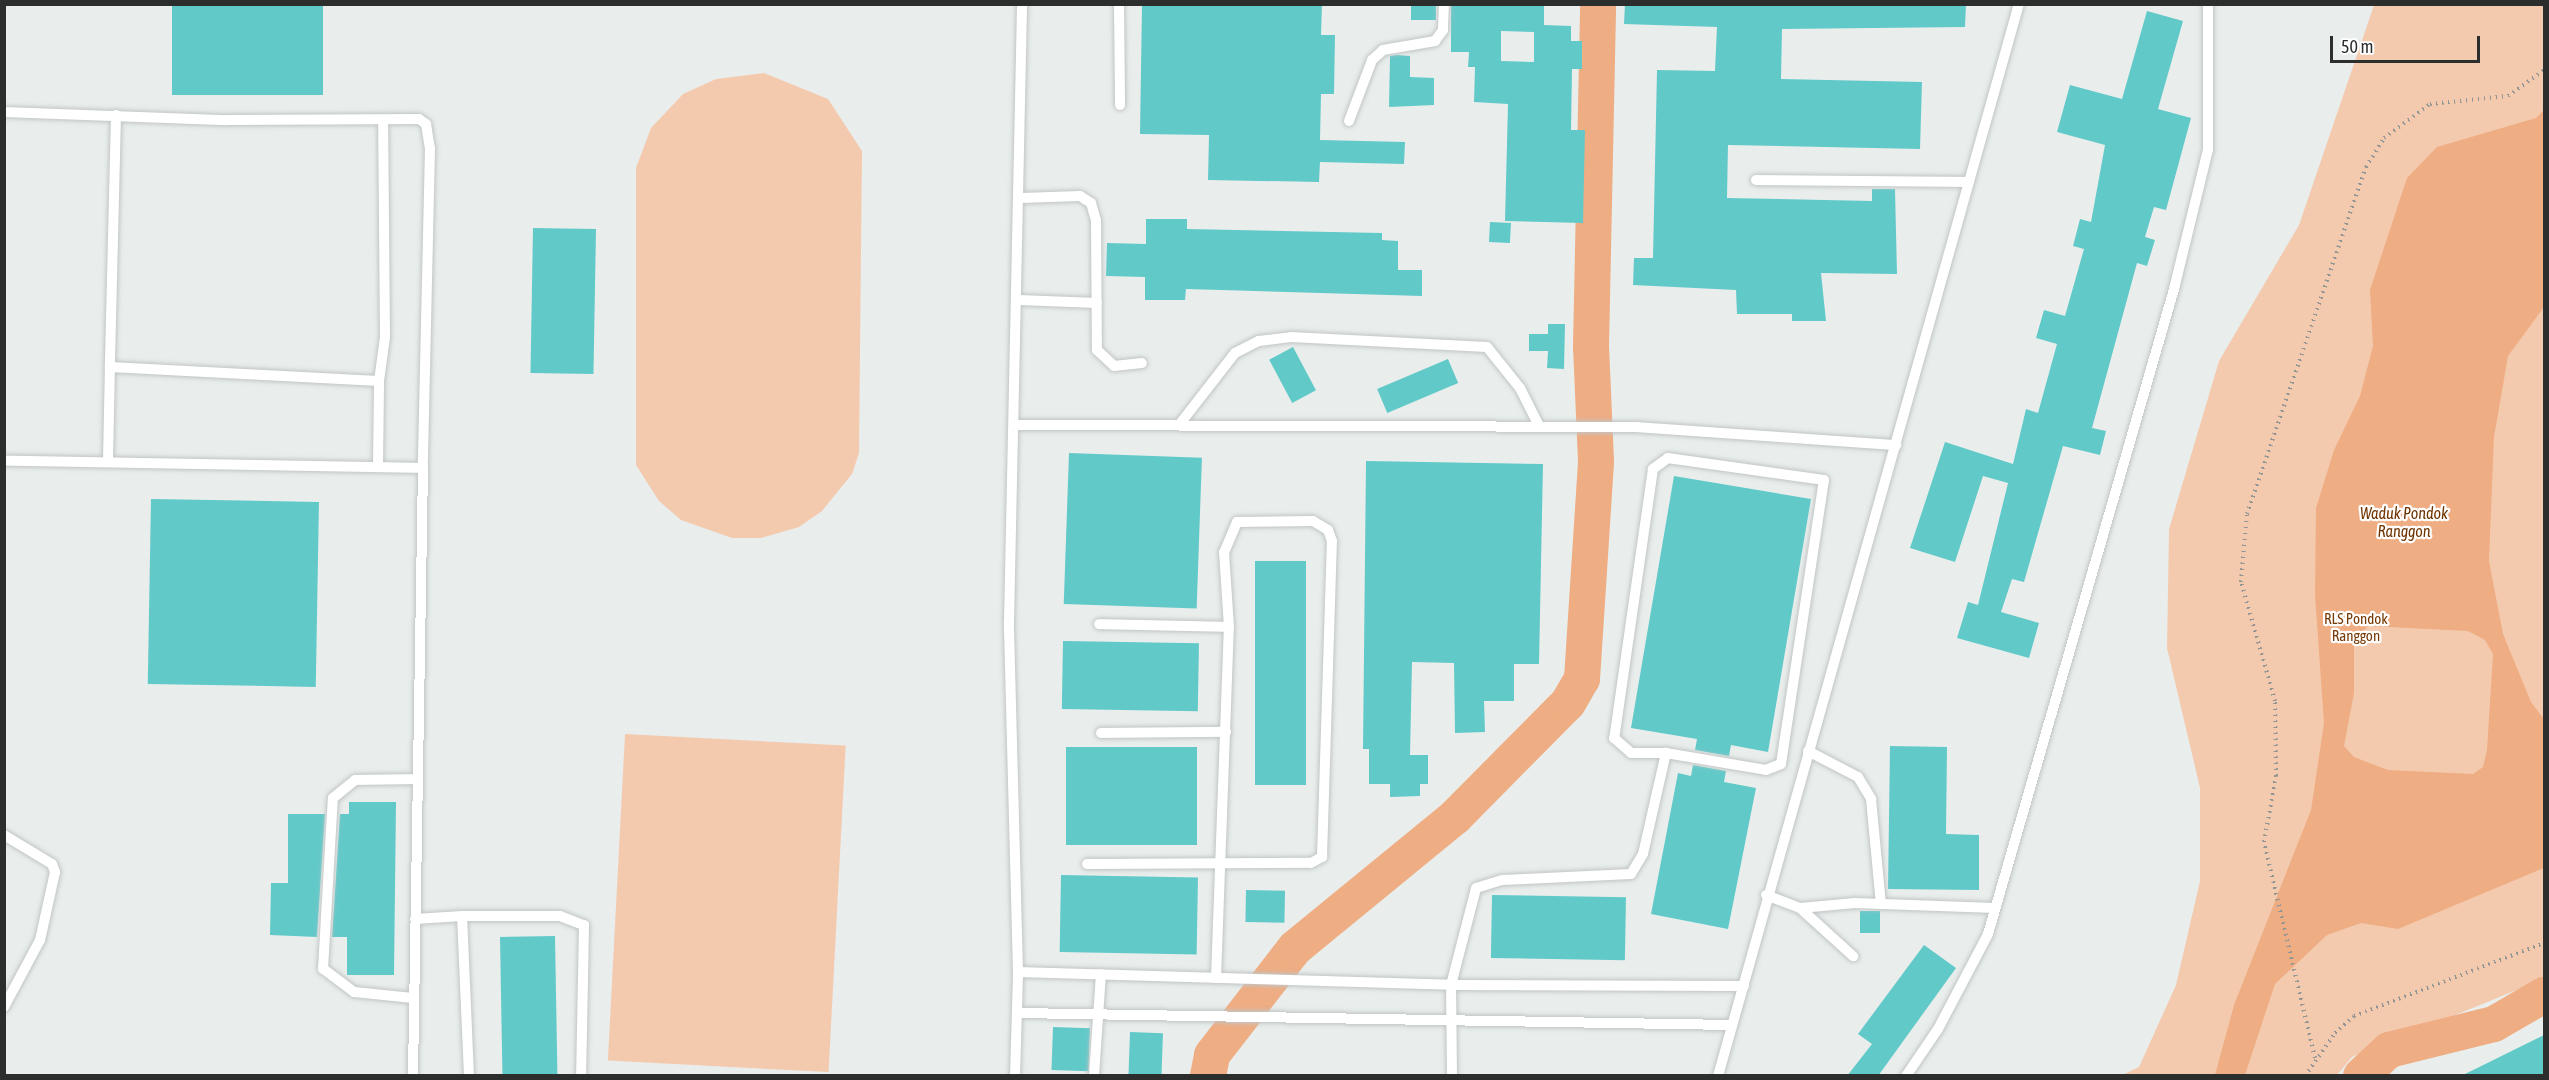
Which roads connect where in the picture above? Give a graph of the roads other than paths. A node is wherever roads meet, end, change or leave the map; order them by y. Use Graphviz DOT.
graph roads {
  1 [pos="1022,4"];
  2 [pos="1119,4"];
  3 [pos="1444,4"];
  4 [pos="2019,4"];
  5 [pos="2208,4"];
  6 [pos="1120,105"];
  7 [pos="4,112"];
  8 [pos="116,115"];
  9 [pos="382,120"];
  10 [pos="1349,121"];
  11 [pos="1756,180"];
  12 [pos="1969,182"];
  13 [pos="1021,198"];
  14 [pos="1018,300"];
  15 [pos="1097,303"];
  16 [pos="1142,363"];
  17 [pos="110,367"];
  18 [pos="379,381"];
  19 [pos="1015,425"];
  20 [pos="1179,425"];
  21 [pos="1539,426"];
  22 [pos="1896,445"];
  23 [pos="108,460"];
  24 [pos="4,461"];
  25 [pos="378,467"];
  26 [pos="423,468"];
  27 [pos="1099,624"];
  28 [pos="1229,627"];
  29 [pos="1226,732"];
  30 [pos="1101,733"];
  31 [pos="1808,751"];
  32 [pos="1666,753"];
  33 [pos="417,779"];
  34 [pos="4,835"];
  35 [pos="1223,860"];
  36 [pos="1087,864"];
  37 [pos="1766,895"];
  38 [pos="1881,904"];
  39 [pos="1800,908"];
  40 [pos="1995,908"];
  41 [pos="462,916"];
  42 [pos="415,919"];
  43 [pos="1853,956"];
  44 [pos="1017,972"];
  45 [pos="1101,974"];
  46 [pos="1216,978"];
  47 [pos="1451,985"];
  48 [pos="1744,986"];
  49 [pos="413,998"];
  50 [pos="4,1007"];
  51 [pos="1102,1011"];
  52 [pos="1017,1014"];
  53 [pos="1451,1024"];
  54 [pos="1732,1025"];
  55 [pos="413,1076"];
  56 [pos="469,1076"];
  57 [pos="581,1076"];
  58 [pos="1014,1076"];
  59 [pos="1094,1076"];
  60 [pos="1452,1076"];
  61 [pos="1718,1076"];
  62 [pos="1906,1076"];
  1 -- 13 [label="lane"];
  2 -- 6 [label="lane"];
  3 -- 10 [label="lane"];
  4 -- 12 [label="lane"];
  5 -- 40 [label="lane"];
  7 -- 8 [label="lane"];
  8 -- 9 [label="lane"];
  8 -- 17 [label="lane"];
  9 -- 18 [label="lane"];
  9 -- 26 [label="lane"];
  11 -- 12 [label="lane"];
  12 -- 22 [label="lane"];
  13 -- 14 [label="lane"];
  13 -- 15 [label="lane"];
  14 -- 15 [label="lane"];
  14 -- 19 [label="lane"];
  15 -- 16 [label="lane"];
  17 -- 18 [label="lane"];
  17 -- 23 [label="lane"];
  18 -- 25 [label="lane"];
  19 -- 20 [label="lane"];
  19 -- 44 [label="lane"];
  20 -- 21 [label="lane"];
  20 -- 21 [label="lane"];
  21 -- 22 [label="lane"];
  22 -- 31 [label="lane"];
  23 -- 24 [label="lane"];
  23 -- 25 [label="lane"];
  25 -- 26 [label="lane"];
  26 -- 33 [label="lane"];
  27 -- 28 [label="lane"];
  28 -- 29 [label="lane"];
  28 -- 35 [label="lane"];
  29 -- 30 [label="lane"];
  29 -- 35 [label="lane"];
  31 -- 37 [label="lane"];
  31 -- 38 [label="lane"];
  32 -- 32 [label="lane"];
  32 -- 47 [label="lane"];
  33 -- 42 [label="lane"];
  33 -- 49 [label="lane"];
  34 -- 50 [label="lane"];
  35 -- 36 [label="lane"];
  35 -- 46 [label="lane"];
  37 -- 39 [label="lane"];
  37 -- 48 [label="lane"];
  38 -- 39 [label="lane"];
  38 -- 40 [label="lane"];
  39 -- 43 [label="lane"];
  40 -- 62 [label="lane"];
  41 -- 42 [label="lane"];
  41 -- 56 [label="lane"];
  41 -- 57 [label="lane"];
  42 -- 49 [label="lane"];
  44 -- 45 [label="lane"];
  44 -- 52 [label="lane"];
  45 -- 46 [label="lane"];
  45 -- 51 [label="lane"];
  46 -- 47 [label="lane"];
  47 -- 48 [label="lane"];
  47 -- 53 [label="lane"];
  48 -- 54 [label="lane"];
  49 -- 55 [label="lane"];
  51 -- 52 [label="lane"];
  51 -- 53 [label="lane"];
  51 -- 59 [label="lane"];
  52 -- 58 [label="lane"];
  53 -- 54 [label="lane"];
  53 -- 60 [label="lane"];
  54 -- 61 [label="lane"];
}
